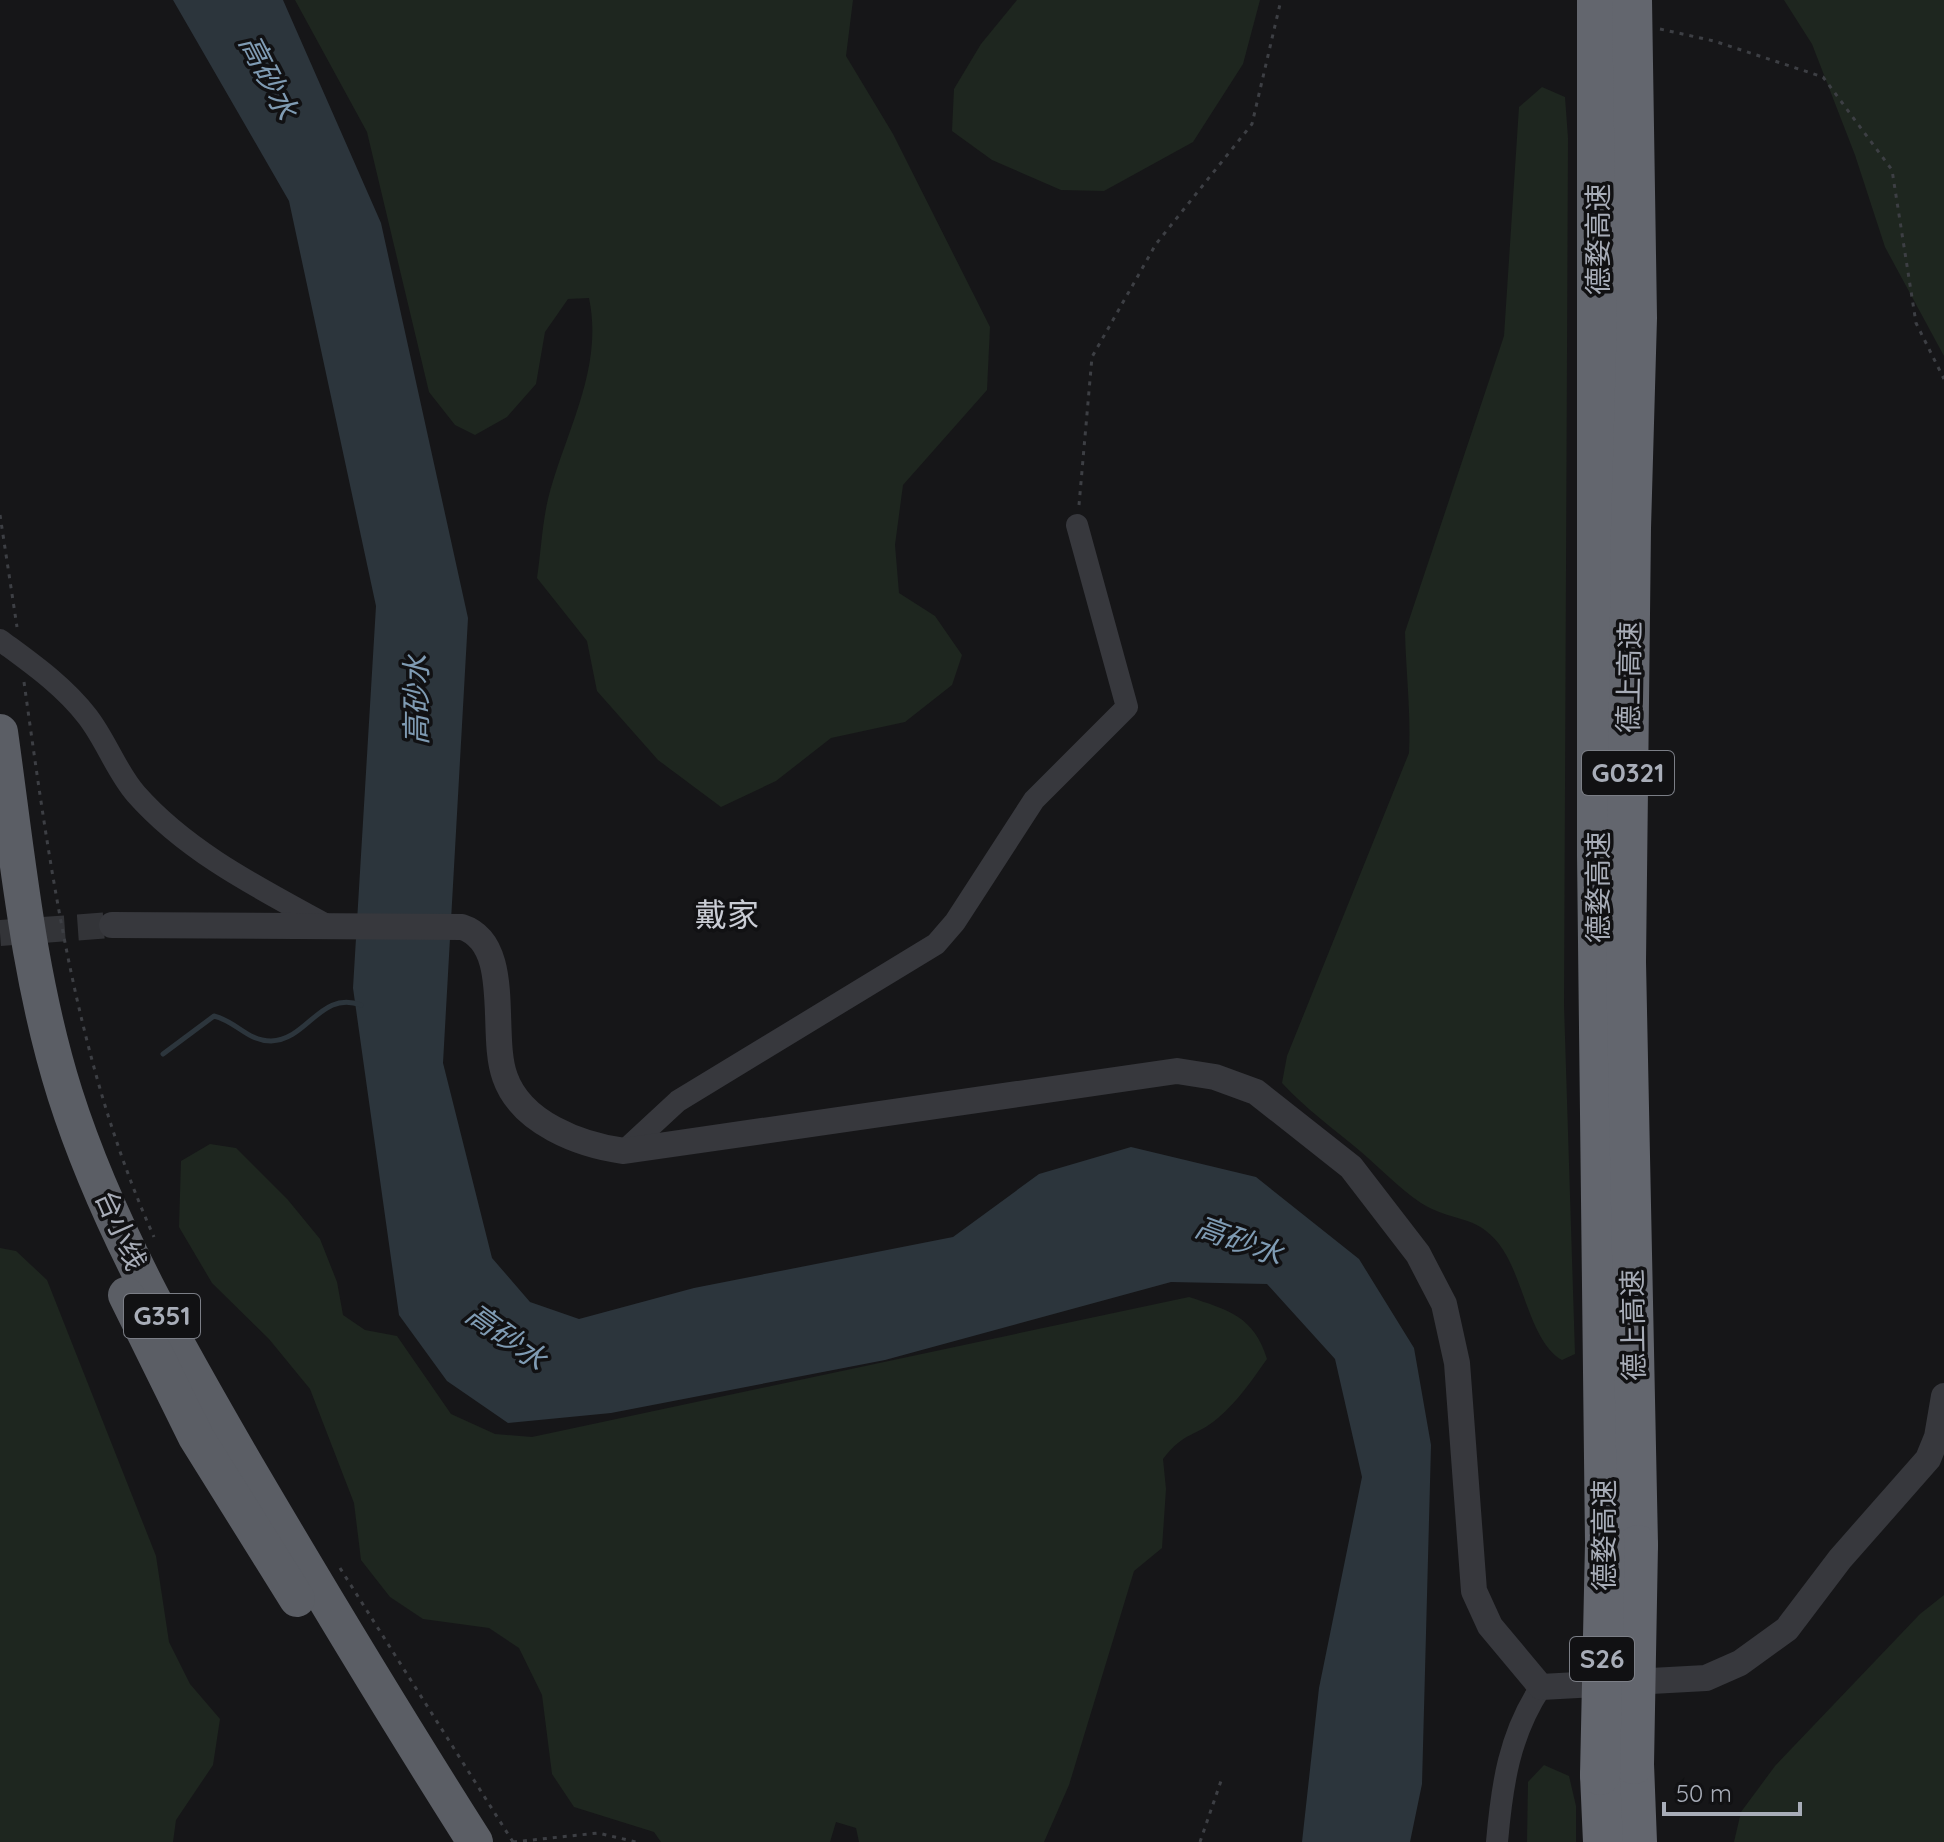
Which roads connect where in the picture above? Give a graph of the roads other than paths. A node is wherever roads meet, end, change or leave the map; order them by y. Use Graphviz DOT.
graph roads {
  1 [pos="1597,0"];
  2 [pos="1644,14"];
  3 [pos="1077,525"];
  4 [pos="0,640"];
  5 [pos="0,732"];
  6 [pos="8,843"];
  7 [pos="0,899"];
  8 [pos="112,925"];
  9 [pos="339,929"];
  10 [pos="624,1151"];
  11 [pos="1944,1396"];
  12 [pos="1621,1544"];
  13 [pos="1541,1687"];
  14 [pos="1617,1769"];
  15 [pos="453,1842"];
  16 [pos="475,1842"];
  17 [pos="1497,1842"];
  18 [pos="1603,1842"];
  19 [pos="1637,1842"];
  1 -- 12 [label="highway, 德婺高速 / S26"];
  2 -- 12 [label="highway, 德上高速 / G0321"];
  3 -- 10 [label="street"];
  4 -- 9 [label="street"];
  5 -- 6 [label="highway, 台小线 / G351"];
  6 -- 16 [label="highway, 台小线 / G351"];
  7 -- 15 [label="highway, 台小线 / G351"];
  8 -- 9 [label="street"];
  9 -- 10 [label="street"];
  10 -- 13 [label="street"];
  11 -- 13 [label="street"];
  12 -- 14 [label="highway, 德婺高速 / S26, bridge"];
  13 -- 17 [label="street"];
  14 -- 18 [label="highway"];
  14 -- 19 [label="highway"];
}
